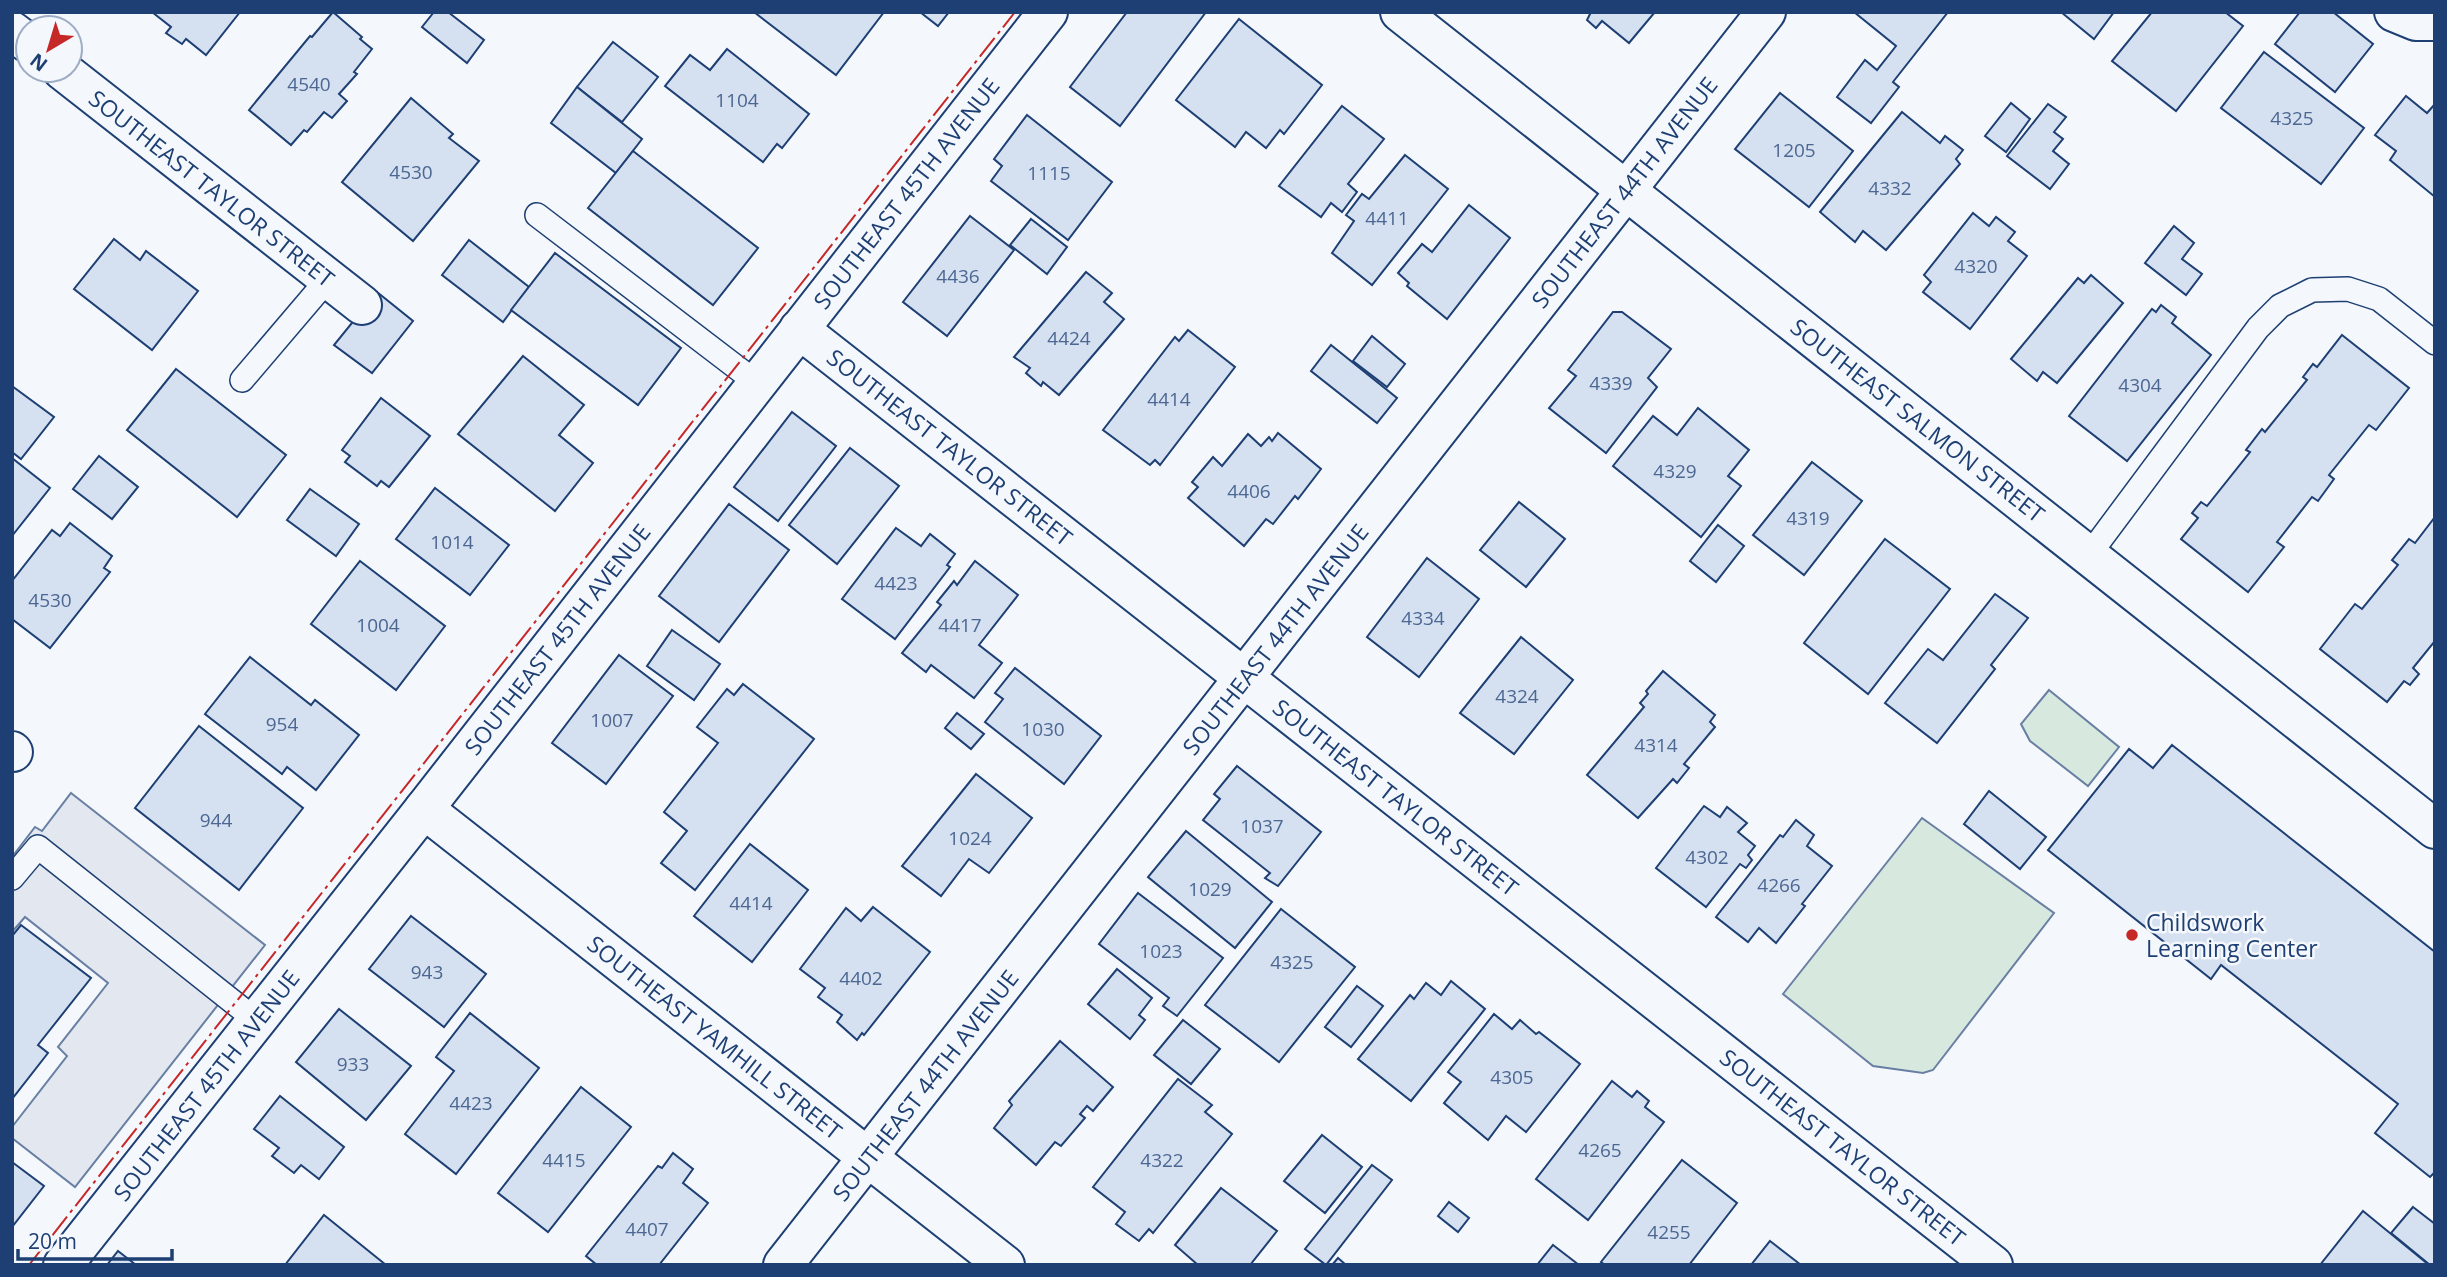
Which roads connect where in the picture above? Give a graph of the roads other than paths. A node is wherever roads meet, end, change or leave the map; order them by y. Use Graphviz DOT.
graph roads {
  1 [pos="1048,12"];
  2 [pos="1400,12"];
  3 [pos="1766,12"];
  4 [pos="2394,12"];
  5 [pos="2435,21"];
  6 [pos="80,84"];
  7 [pos="1626,189"];
  8 [pos="537,215"];
  9 [pos="328,279"];
  10 [pos="362,305"];
  11 [pos="799,329"];
  12 [pos="2435,343"];
  13 [pos="242,380"];
  14 [pos="757,383"];
  15 [pos="2089,555"];
  16 [pos="1245,679"];
  17 [pos="424,809"];
  18 [pos="2435,829"];
  19 [pos="12,878"];
  20 [pos="257,1021"];
  21 [pos="867,1157"];
  22 [pos="63,1265"];
  23 [pos="783,1265"];
  24 [pos="1005,1265"];
  25 [pos="1993,1265"];
  1 -- 11 [label="street, SOUTHEAST 45TH AVENUE"];
  2 -- 7 [label="street, SOUTHEAST SALMON STREET"];
  3 -- 7 [label="street, SOUTHEAST 44TH AVENUE"];
  4 -- 5 [label="street"];
  6 -- 9 [label="street, SOUTHEAST TAYLOR STREET"];
  7 -- 15 [label="street, SOUTHEAST SALMON STREET"];
  7 -- 16 [label="street, SOUTHEAST 44TH AVENUE"];
  8 -- 14 [label="lane"];
  9 -- 10 [label="street, SOUTHEAST TAYLOR STREET"];
  9 -- 13 [label="lane"];
  11 -- 14 [label="street, SOUTHEAST 45TH AVENUE"];
  11 -- 16 [label="street, SOUTHEAST TAYLOR STREET"];
  12 -- 15 [label="lane"];
  14 -- 17 [label="street, SOUTHEAST 45TH AVENUE"];
  15 -- 18 [label="street, SOUTHEAST SALMON STREET"];
  16 -- 21 [label="street, SOUTHEAST 44TH AVENUE"];
  16 -- 25 [label="street, SOUTHEAST TAYLOR STREET"];
  17 -- 20 [label="street, SOUTHEAST 45TH AVENUE"];
  17 -- 21 [label="street, SOUTHEAST YAMHILL STREET"];
  19 -- 20 [label="lane"];
  20 -- 22 [label="street, SOUTHEAST 45TH AVENUE"];
  21 -- 23 [label="street, SOUTHEAST 44TH AVENUE"];
  21 -- 24 [label="street, SOUTHEAST YAMHILL STREET"];
}
